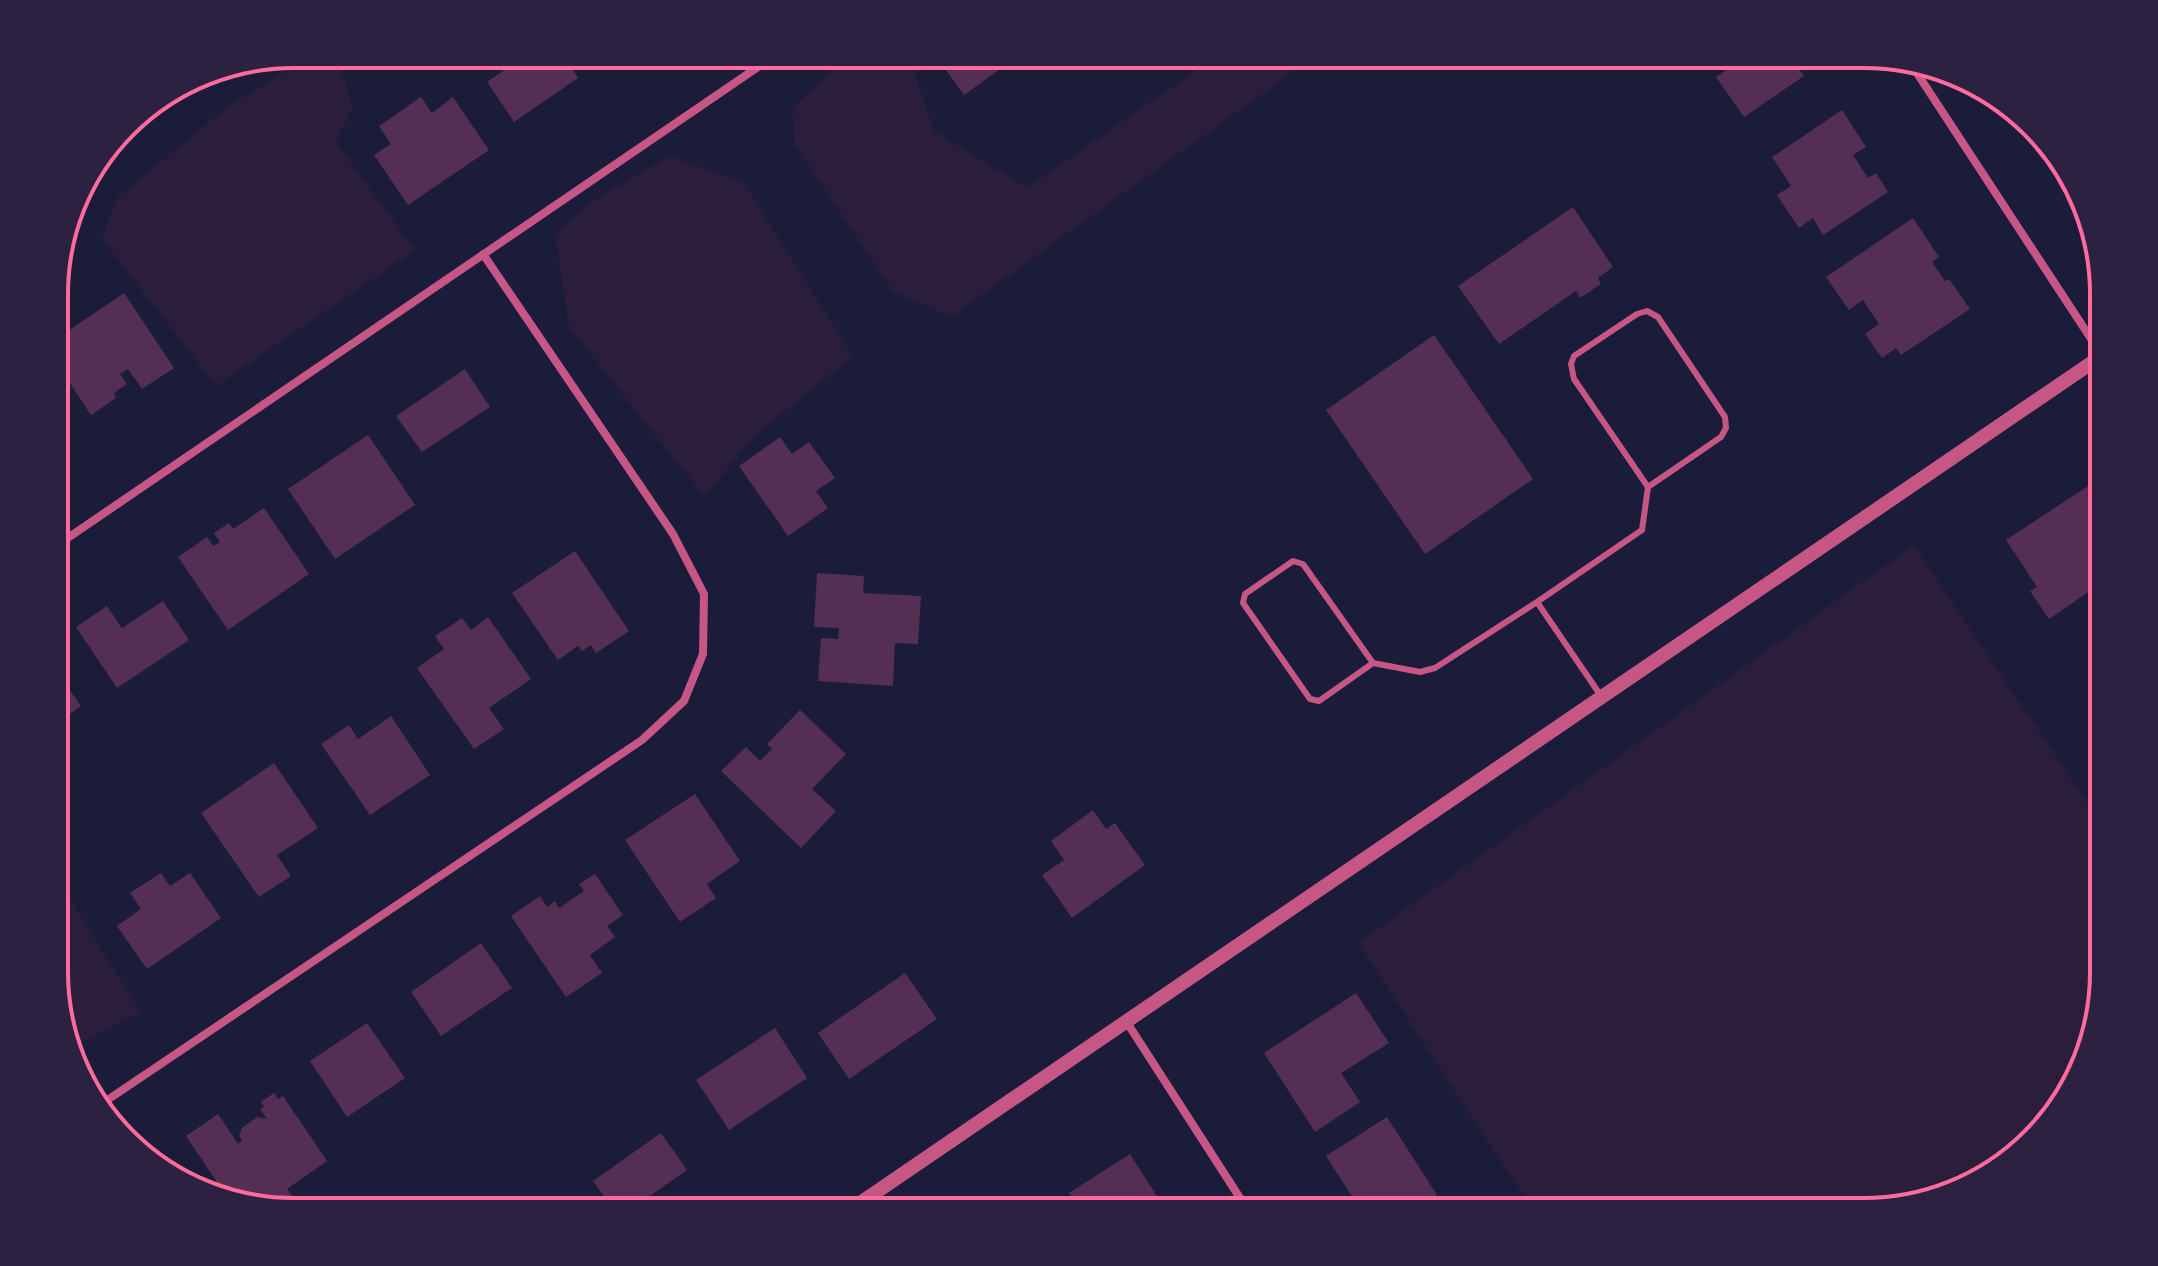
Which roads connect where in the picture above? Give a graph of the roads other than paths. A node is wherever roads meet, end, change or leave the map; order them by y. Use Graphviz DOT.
graph roads {
  1 [pos="756,68"];
  2 [pos="1918,75"];
  3 [pos="483,254"];
  4 [pos="2090,336"];
  5 [pos="2090,365"];
  6 [pos="1648,487"];
  7 [pos="68,538"];
  8 [pos="1537,602"];
  9 [pos="1373,663"];
  10 [pos="1601,696"];
  11 [pos="1125,1021"];
  12 [pos="107,1100"];
  13 [pos="867,1198"];
  14 [pos="1240,1198"];
  1 -- 3 [label="street"];
  2 -- 4 [label="street"];
  3 -- 7 [label="street"];
  3 -- 12 [label="street"];
  5 -- 10 [label="street"];
  6 -- 6 [label="lane"];
  6 -- 8 [label="lane"];
  8 -- 9 [label="lane"];
  8 -- 10 [label="lane"];
  9 -- 9 [label="lane"];
  10 -- 11 [label="street"];
  11 -- 13 [label="street"];
  11 -- 14 [label="street"];
}
